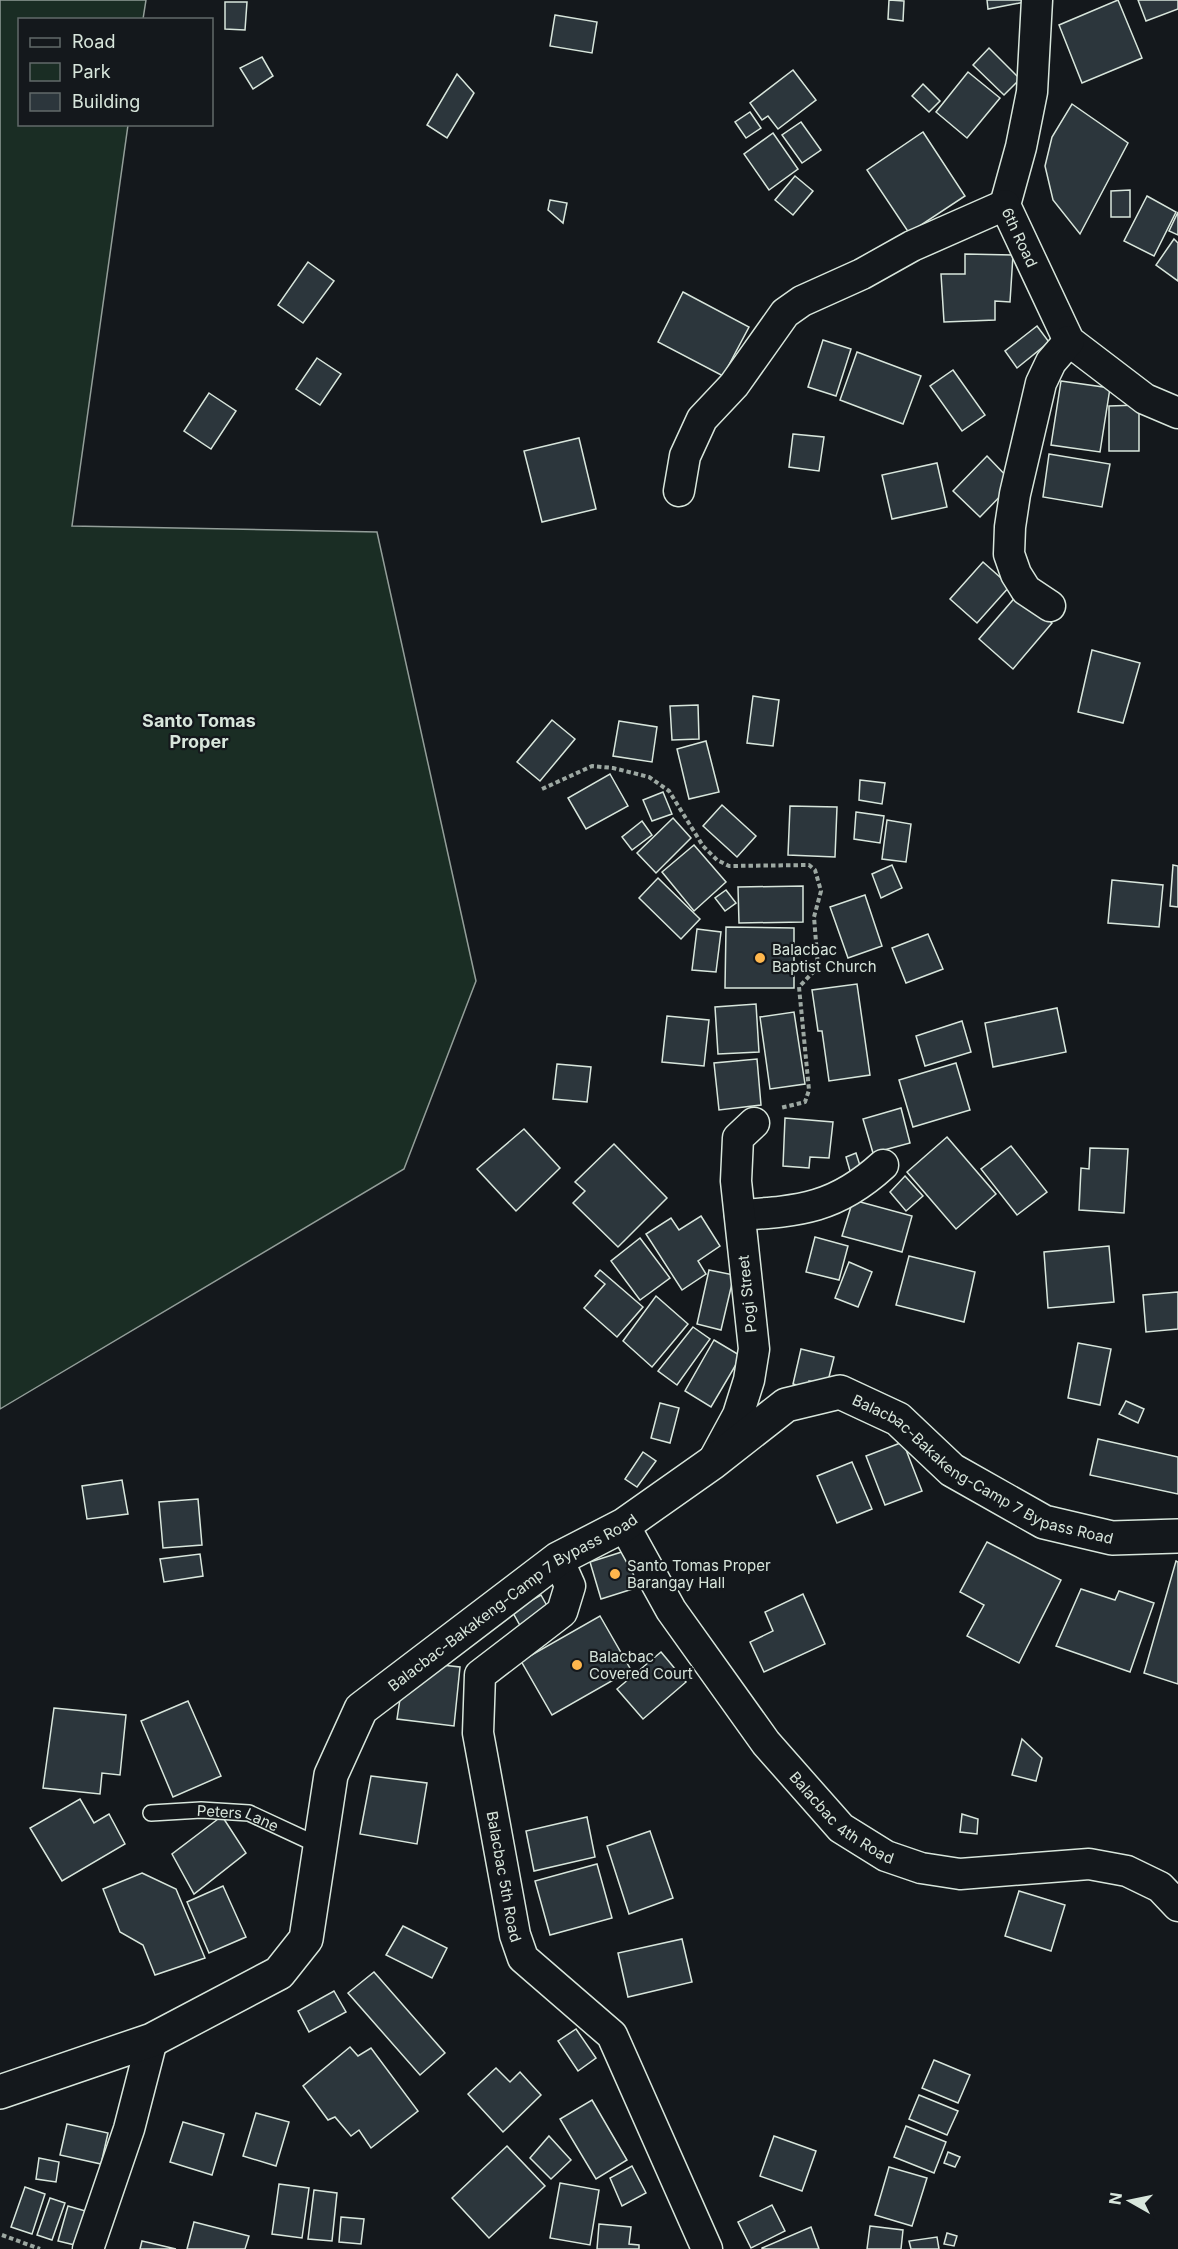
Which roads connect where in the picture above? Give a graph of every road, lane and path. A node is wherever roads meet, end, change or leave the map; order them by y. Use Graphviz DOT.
graph roads {
  1 [pos="1037,0"];
  2 [pos="1005,205"];
  3 [pos="1069,341"];
  4 [pos="1178,412"];
  5 [pos="679,491"];
  6 [pos="1050,606"];
  7 [pos="542,789"];
  8 [pos="754,1123"];
  9 [pos="884,1165"];
  10 [pos="740,1215"];
  11 [pos="712,1463"];
  12 [pos="624,1525"];
  13 [pos="1178,1536"];
  14 [pos="558,1559"];
  15 [pos="151,1813"];
  16 [pos="320,1846"];
  17 [pos="1178,1906"];
  18 [pos="152,2040"];
  19 [pos="0,2092"];
  20 [pos="2,2235"];
  21 [pos="40,2249"];
  22 [pos="88,2249"];
  23 [pos="707,2249"];
  1 -- 2 [label="street, 6th Road"];
  2 -- 3 [label="street, 6th Road"];
  2 -- 5 [label="street"];
  3 -- 4 [label="street, 6th Road"];
  3 -- 6 [label="street"];
  7 -- 8 [label="path"];
  8 -- 10 [label="street, Pogi Street"];
  9 -- 10 [label="street"];
  10 -- 11 [label="street, Pogi Street"];
  11 -- 12 [label="main road, Balacbac-Bakakeng-Camp 7 Bypass Road"];
  11 -- 13 [label="main road, Balacbac-Bakakeng-Camp 7 Bypass Road"];
  12 -- 14 [label="main road, Balacbac-Bakakeng-Camp 7 Bypass Road"];
  12 -- 17 [label="street, Balacbac 4th Road"];
  14 -- 16 [label="main road, Balacbac-Bakakeng-Camp 7 Bypass Road"];
  14 -- 23 [label="street, Balacbac 5th Road"];
  15 -- 16 [label="lane, Peters Lane"];
  16 -- 18 [label="main road, Balacbac-Bakakeng-Camp 7 Bypass Road"];
  18 -- 19 [label="main road, Balacbac-Bakakeng-Camp 7 Bypass Road"];
  18 -- 22 [label="street"];
  20 -- 21 [label="path"];
}
